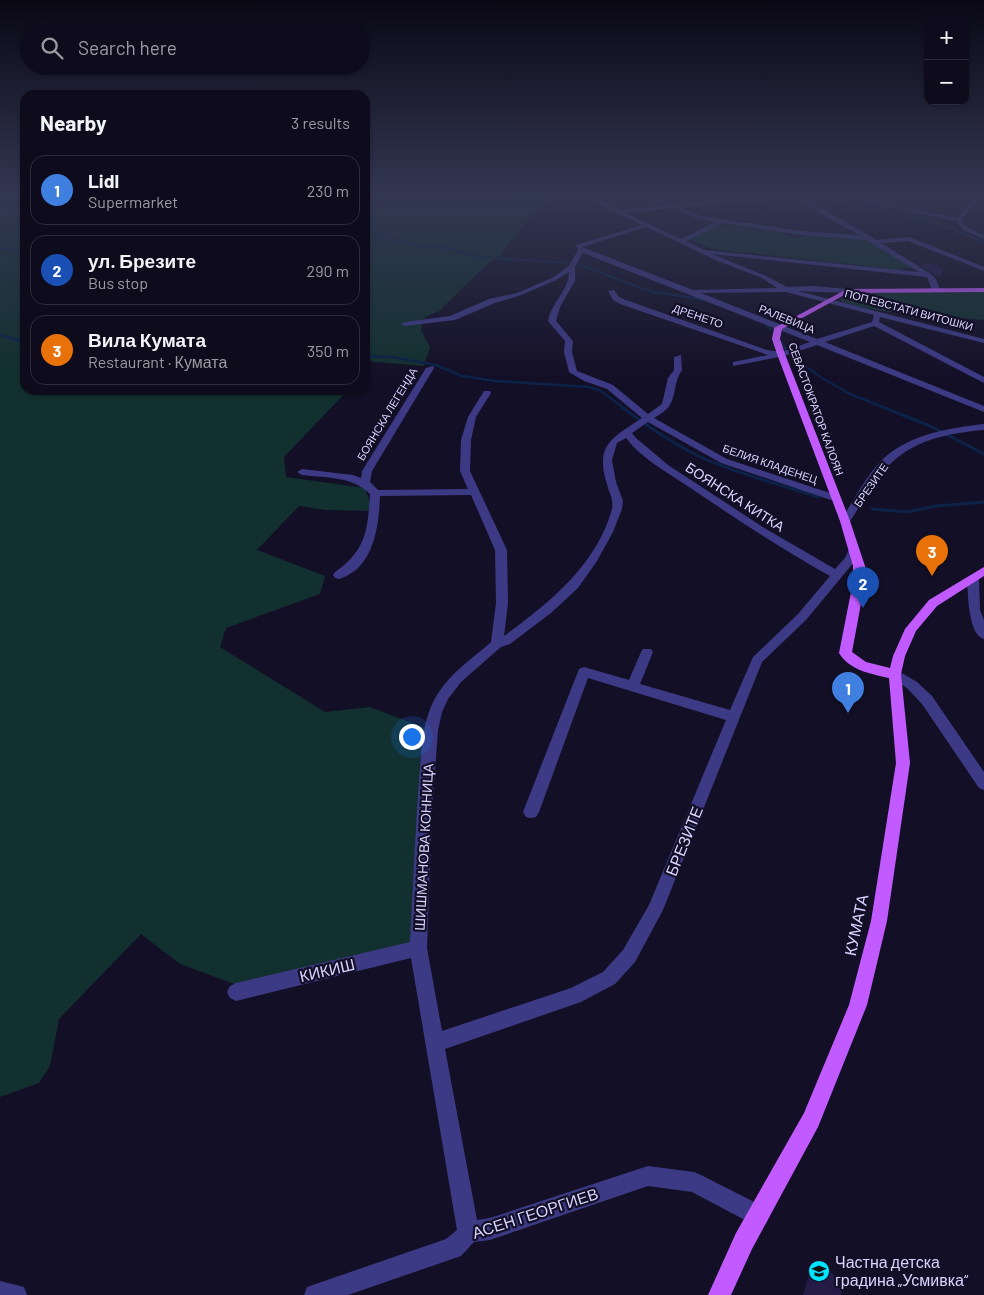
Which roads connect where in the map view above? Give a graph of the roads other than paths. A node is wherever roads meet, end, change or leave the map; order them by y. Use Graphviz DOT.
graph roads {
  1 [pos="579,254"];
  2 [pos="593,254"];
  3 [pos="712,254"];
  4 [pos="750,254"];
  5 [pos="894,254"];
  6 [pos="948,254"];
  7 [pos="572,267"];
  8 [pos="984,269"];
  9 [pos="929,276"];
  10 [pos="764,277"];
  11 [pos="821,290"];
  12 [pos="936,290"];
  13 [pos="984,290"];
  14 [pos="612,291"];
  15 [pos="690,291"];
  16 [pos="788,291"];
  17 [pos="847,291"];
  18 [pos="826,301"];
  19 [pos="878,314"];
  20 [pos="875,323"];
  21 [pos="405,324"];
  22 [pos="778,328"];
  23 [pos="984,341"];
  24 [pos="816,343"];
  25 [pos="781,354"];
  26 [pos="678,357"];
  27 [pos="736,364"];
  28 [pos="430,368"];
  29 [pos="984,380"];
  30 [pos="487,394"];
  31 [pos="984,409"];
  32 [pos="648,418"];
  33 [pos="984,427"];
  34 [pos="626,432"];
  35 [pos="302,472"];
  36 [pos="365,483"];
  37 [pos="474,492"];
  38 [pos="375,493"];
  39 [pos="835,498"];
  40 [pos="845,521"];
  41 [pos="854,549"];
  42 [pos="984,571"];
  43 [pos="339,575"];
  44 [pos="836,575"];
  45 [pos="973,579"];
  46 [pos="984,634"];
  47 [pos="497,644"];
  48 [pos="647,652"];
  49 [pos="894,674"];
  50 [pos="632,686"];
  51 [pos="735,717"];
  52 [pos="984,784"];
  53 [pos="531,812"];
  54 [pos="418,948"];
  55 [pos="236,992"];
  56 [pos="435,1043"];
  57 [pos="758,1216"];
  58 [pos="468,1232"];
  59 [pos="0,1292"];
  60 [pos="16,1295"];
  61 [pos="315,1295"];
  62 [pos="719,1295"];
  1 -- 7 [label="street"];
  2 -- 15 [label="street, РАЛЕВИЦА"];
  3 -- 10 [label="street, ПОП ЕВСТАТИ ВИТОШКИ"];
  4 -- 9 [label="street"];
  5 -- 9 [label="street"];
  6 -- 8 [label="street"];
  7 -- 21 [label="street"];
  7 -- 32 [label="street, БЕЛИЯ КЛАДЕНЕЦ"];
  9 -- 12 [label="street"];
  10 -- 11 [label="street"];
  10 -- 16 [label="street, ПОП ЕВСТАТИ ВИТОШКИ"];
  11 -- 16 [label="street"];
  11 -- 17 [label="street"];
  12 -- 13 [label="main road, СЕВАСТОКРАТОР КАЛОЯН"];
  12 -- 17 [label="main road, СЕВАСТОКРАТОР КАЛОЯН"];
  14 -- 25 [label="street, ДРЕНЕТО"];
  15 -- 16 [label="street"];
  15 -- 22 [label="street, РАЛЕВИЦА"];
  16 -- 18 [label="street, ПОП ЕВСТАТИ ВИТОШКИ"];
  17 -- 18 [label="main road, СЕВАСТОКРАТОР КАЛОЯН"];
  18 -- 19 [label="street, ПОП ЕВСТАТИ ВИТОШКИ"];
  18 -- 22 [label="main road, СЕВАСТОКРАТОР КАЛОЯН"];
  19 -- 20 [label="street"];
  19 -- 23 [label="street, ПОП ЕВСТАТИ ВИТОШКИ"];
  20 -- 24 [label="street"];
  20 -- 29 [label="street"];
  22 -- 24 [label="street, РАЛЕВИЦА"];
  22 -- 25 [label="main road, СЕВАСТОКРАТОР КАЛОЯН"];
  24 -- 25 [label="street"];
  24 -- 31 [label="street, РАЛЕВИЦА"];
  25 -- 27 [label="street"];
  25 -- 39 [label="main road, СЕВАСТОКРАТОР КАЛОЯН"];
  26 -- 32 [label="street, ШИШМАНОВА КОННИЦА"];
  28 -- 36 [label="street, БОЯНСКА ЛЕГЕНДА"];
  30 -- 37 [label="street"];
  32 -- 34 [label="street, ШИШМАНОВА КОННИЦА"];
  32 -- 39 [label="street, БЕЛИЯ КЛАДЕНЕЦ"];
  33 -- 40 [label="street, БРЕЗИТЕ"];
  34 -- 44 [label="street, БОЯНСКА КИТКА"];
  34 -- 47 [label="street, ШИШМАНОВА КОННИЦА"];
  35 -- 36 [label="street"];
  36 -- 38 [label="street, БОЯНСКА ЛЕГЕНДА"];
  37 -- 38 [label="street"];
  37 -- 47 [label="street"];
  38 -- 43 [label="street"];
  39 -- 40 [label="main road, СЕВАСТОКРАТОР КАЛОЯН"];
  40 -- 41 [label="main road, СЕВАСТОКРАТОР КАЛОЯН"];
  41 -- 44 [label="street, БРЕЗИТЕ"];
  41 -- 49 [label="main road, СЕВАСТОКРАТОР КАЛОЯН"];
  42 -- 45 [label="main road, КУМАТА"];
  44 -- 51 [label="street, БРЕЗИТЕ"];
  45 -- 46 [label="street"];
  45 -- 49 [label="main road, КУМАТА"];
  47 -- 54 [label="street, ШИШМАНОВА КОННИЦА"];
  48 -- 50 [label="street"];
  49 -- 52 [label="street"];
  49 -- 57 [label="main road, КУМАТА"];
  50 -- 51 [label="street"];
  50 -- 53 [label="street"];
  51 -- 56 [label="street, БРЕЗИТЕ"];
  54 -- 55 [label="street, КИКИШ"];
  54 -- 56 [label="street, ШИШМАНОВА КОННИЦА"];
  56 -- 58 [label="street, ШИШМАНОВА КОННИЦА"];
  57 -- 58 [label="street, АСЕН ГЕОРГИЕВ"];
  57 -- 62 [label="main road, КУМАТА"];
  58 -- 61 [label="street, АСЕН ГЕОРГИЕВ"];
  59 -- 60 [label="street"];
}
